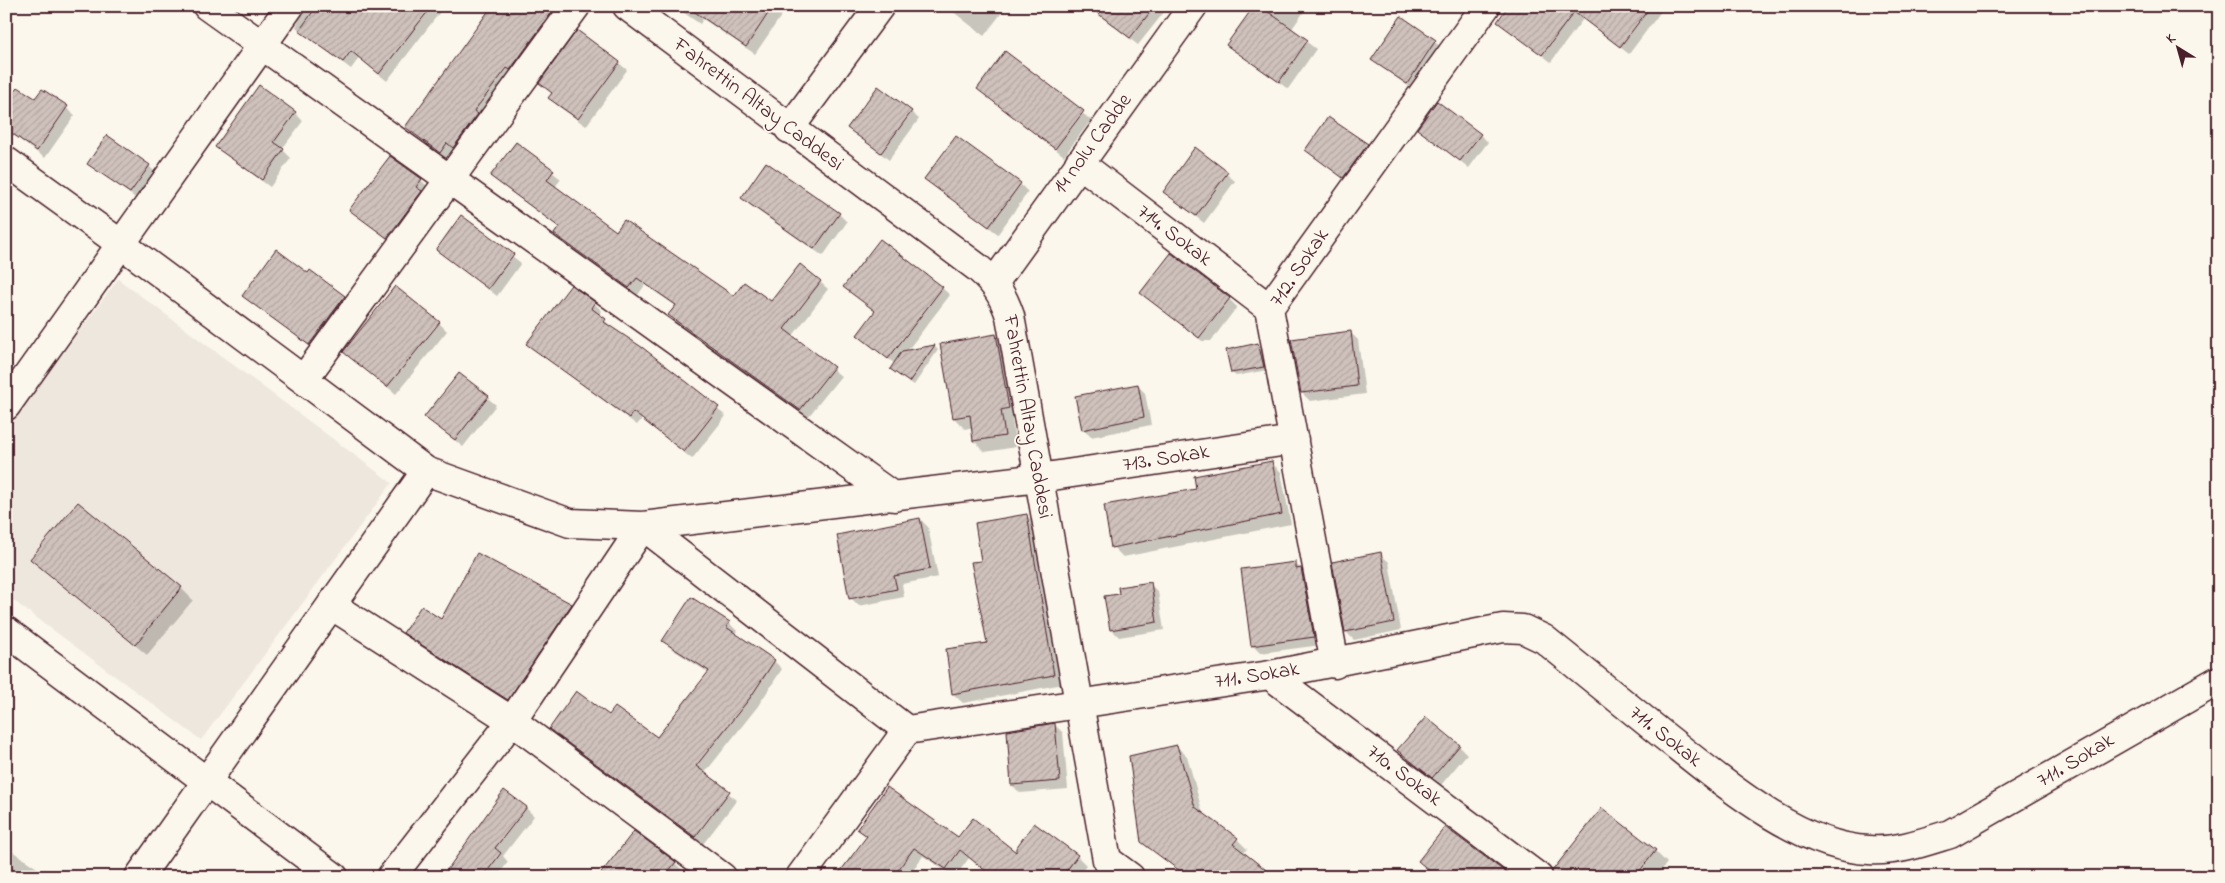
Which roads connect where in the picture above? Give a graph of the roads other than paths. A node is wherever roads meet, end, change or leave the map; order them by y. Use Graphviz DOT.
graph roads {
  1 [pos="207,6"];
  2 [pos="290,6"];
  3 [pos="576,6"];
  4 [pos="627,6"];
  5 [pos="880,6"];
  6 [pos="1193,6"];
  7 [pos="1486,6"];
  8 [pos="263,44"];
  9 [pos="788,129"];
  10 [pos="6,161"];
  11 [pos="1079,163"];
  12 [pos="451,180"];
  13 [pos="121,244"];
  14 [pos="994,283"];
  15 [pos="1269,308"];
  16 [pos="304,379"];
  17 [pos="6,406"];
  18 [pos="1294,440"];
  19 [pos="426,471"];
  20 [pos="1039,478"];
  21 [pos="894,497"];
  22 [pos="643,526"];
  23 [pos="331,605"];
  24 [pos="6,631"];
  25 [pos="1335,664"];
  26 [pos="1270,675"];
  27 [pos="2219,680"];
  28 [pos="1079,703"];
  29 [pos="512,721"];
  30 [pos="907,730"];
  31 [pos="206,781"];
  32 [pos="1101,868"];
  33 [pos="139,877"];
  34 [pos="334,877"];
  35 [pos="391,877"];
  36 [pos="722,877"];
  37 [pos="800,877"];
  38 [pos="1130,877"];
  39 [pos="1538,877"];
  1 -- 8 [label="street"];
  2 -- 8 [label="street"];
  3 -- 12 [label="street"];
  4 -- 9 [label="street, Fahrettin Altay Caddesi"];
  5 -- 9 [label="street"];
  6 -- 11 [label="street, 14 nolu Cadde"];
  7 -- 15 [label="street, 712. Sokak"];
  8 -- 12 [label="street"];
  8 -- 13 [label="street"];
  9 -- 14 [label="street, Fahrettin Altay Caddesi"];
  10 -- 13 [label="street, 713. Sokak"];
  11 -- 14 [label="street, 14 nolu Cadde"];
  11 -- 15 [label="street, 714. Sokak"];
  12 -- 16 [label="street"];
  12 -- 21 [label="street"];
  13 -- 16 [label="street, 713. Sokak"];
  13 -- 17 [label="street"];
  14 -- 20 [label="street, Fahrettin Altay Caddesi"];
  15 -- 18 [label="street, 712. Sokak"];
  16 -- 19 [label="street, 713. Sokak"];
  18 -- 20 [label="street, 713. Sokak"];
  18 -- 25 [label="street, 712. Sokak"];
  19 -- 22 [label="street, 713. Sokak"];
  19 -- 23 [label="street"];
  20 -- 21 [label="street, 713. Sokak"];
  20 -- 28 [label="street, Fahrettin Altay Caddesi"];
  21 -- 22 [label="street, 713. Sokak"];
  22 -- 29 [label="street"];
  22 -- 30 [label="street"];
  23 -- 29 [label="street"];
  23 -- 31 [label="street"];
  24 -- 31 [label="street"];
  25 -- 26 [label="street, 711. Sokak"];
  25 -- 27 [label="street, 711. Sokak"];
  26 -- 28 [label="street, 711. Sokak"];
  26 -- 39 [label="street, 710. Sokak"];
  28 -- 30 [label="street, 711. Sokak"];
  28 -- 32 [label="street, Fahrettin Altay Caddesi"];
  29 -- 35 [label="street"];
  29 -- 36 [label="street"];
  30 -- 37 [label="street"];
  31 -- 33 [label="street"];
  31 -- 34 [label="street"];
  32 -- 38 [label="street, Fahrettin Altay Caddesi"];
}
